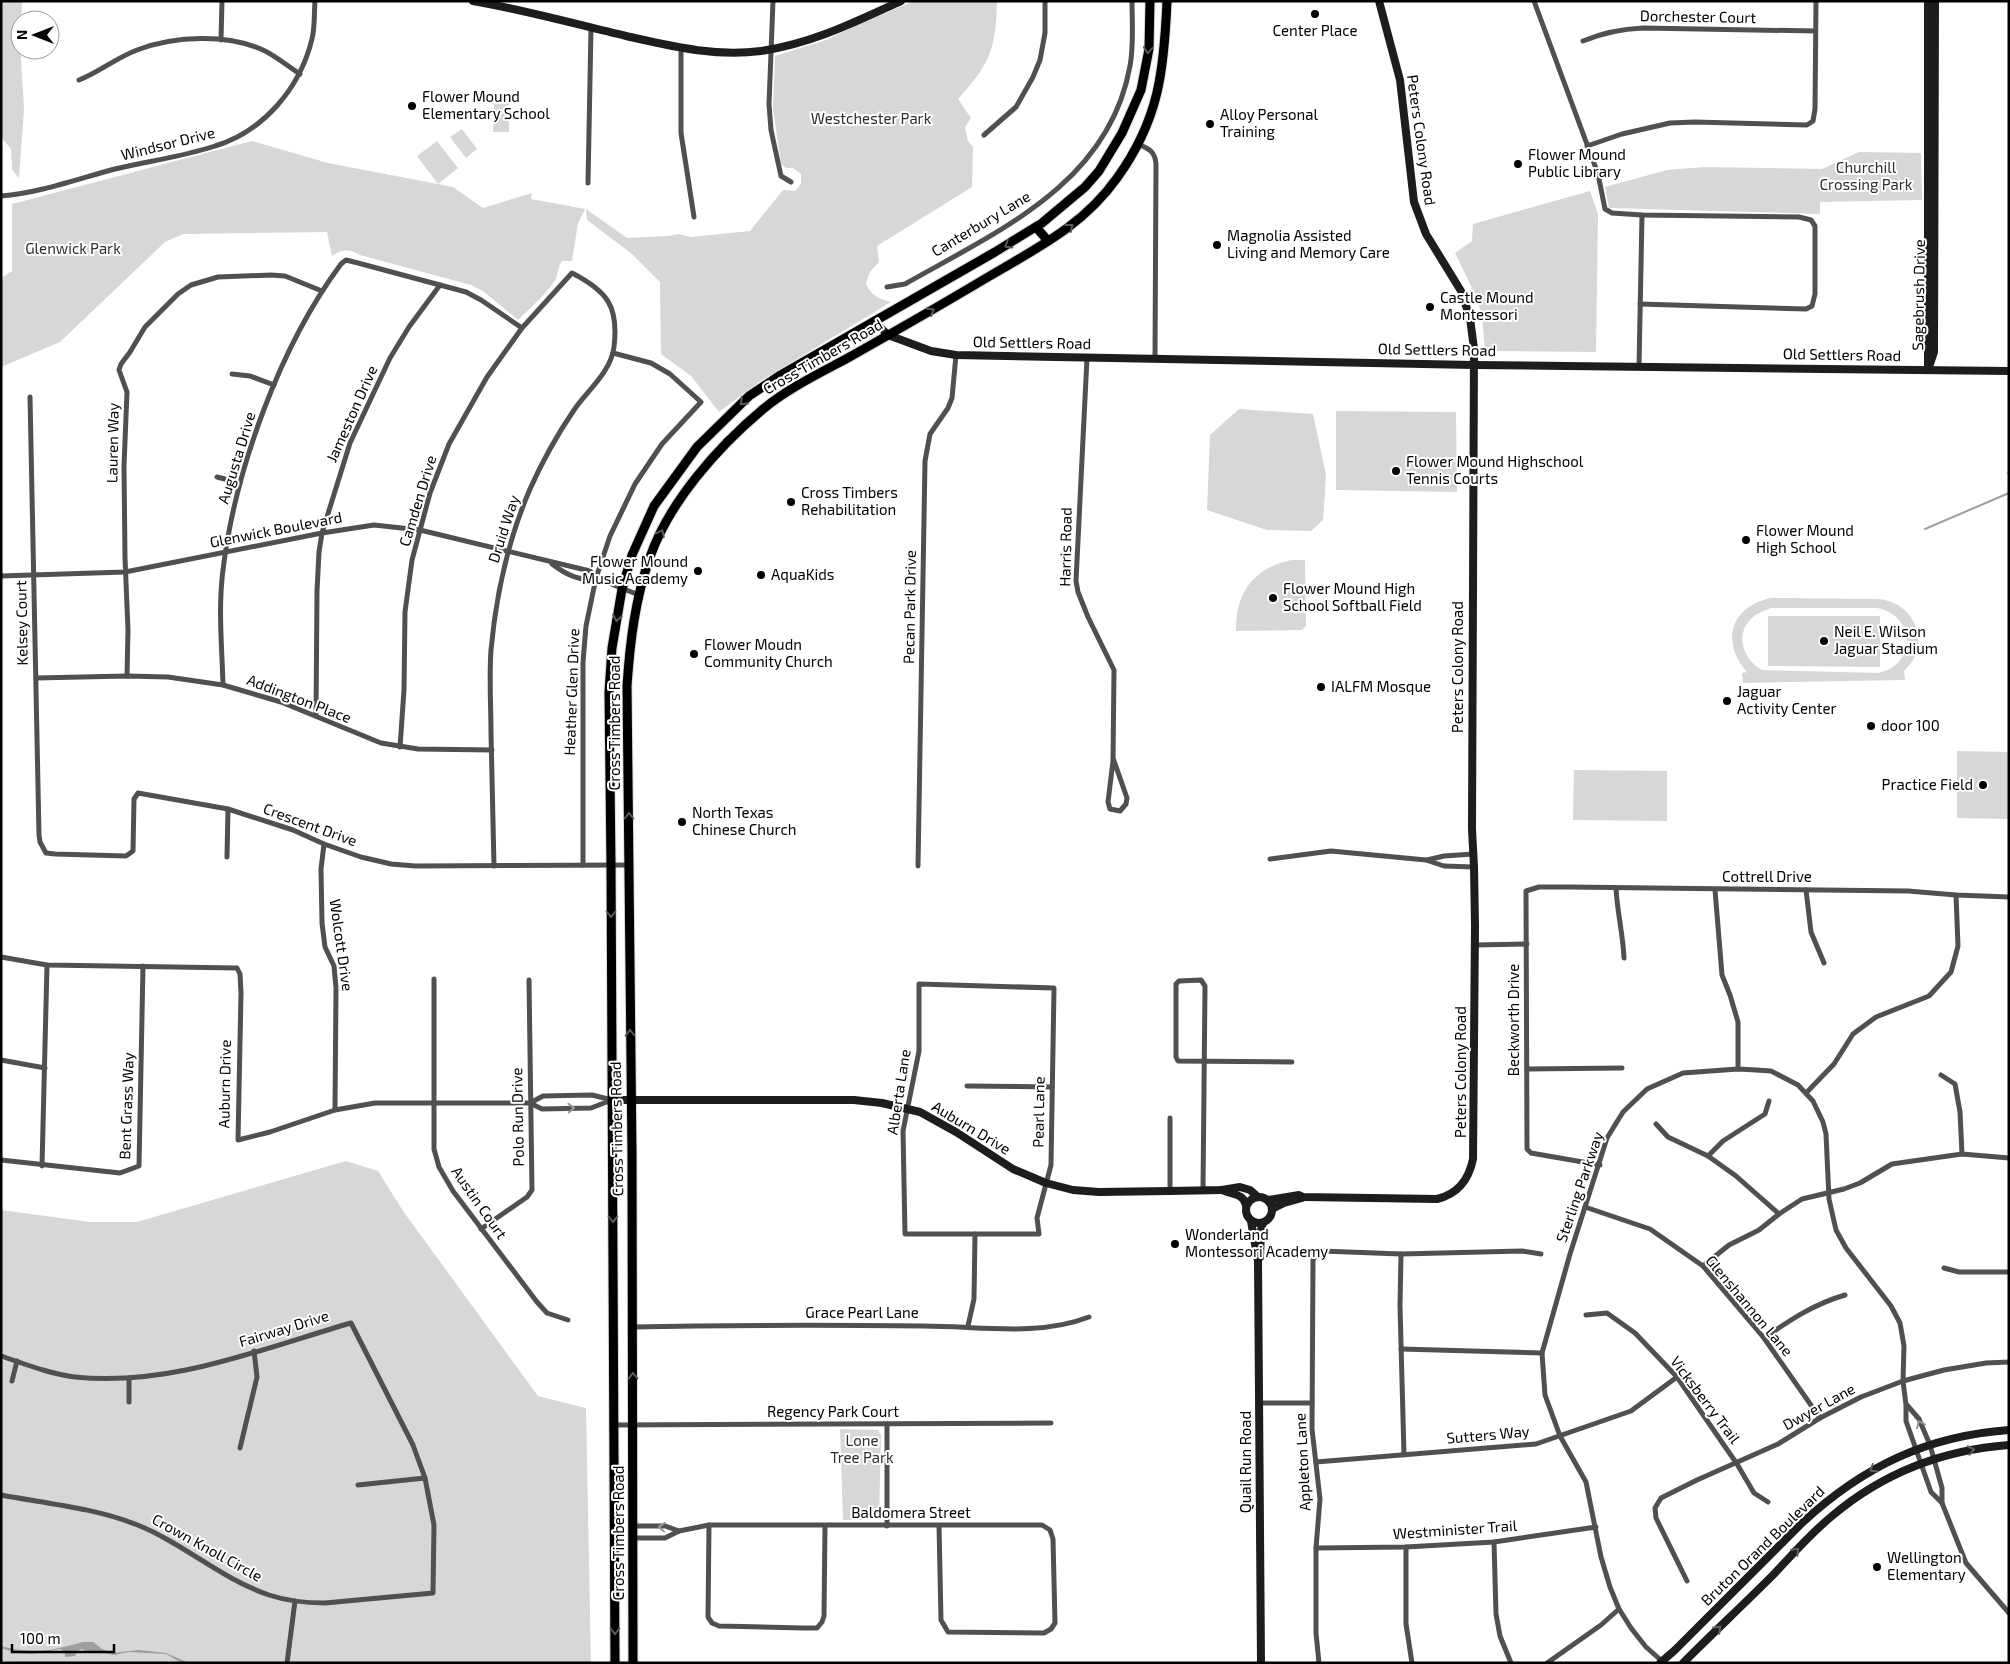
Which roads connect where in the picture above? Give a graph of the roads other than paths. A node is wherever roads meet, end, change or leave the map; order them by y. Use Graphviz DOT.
graph roads {
  1 [pos="222,1"];
  2 [pos="315,1"];
  3 [pos="473,1"];
  4 [pos="773,1"];
  5 [pos="901,1"];
  6 [pos="1045,1"];
  7 [pos="1132,1"];
  8 [pos="1150,1"];
  9 [pos="1167,1"];
  10 [pos="1379,1"];
  11 [pos="1534,1"];
  12 [pos="1816,1"];
  13 [pos="1928,1"];
  14 [pos="1935,1"];
  15 [pos="498,3"];
  16 [pos="591,28"];
  17 [pos="1815,31"];
  18 [pos="221,40"];
  19 [pos="1582,41"];
  20 [pos="681,49"];
  21 [pos="771,49"];
  22 [pos="300,74"];
  23 [pos="79,80"];
  24 [pos="1931,92"];
  25 [pos="984,135"];
  26 [pos="1138,144"];
  27 [pos="1587,146"];
  28 [pos="791,182"];
  29 [pos="588,183"];
  30 [pos="1,196"];
  31 [pos="1642,215"];
  32 [pos="694,217"];
  33 [pos="1036,227"];
  34 [pos="1048,242"];
  35 [pos="572,273"];
  36 [pos="440,285"];
  37 [pos="887,287"];
  38 [pos="322,291"];
  39 [pos="1640,304"];
  40 [pos="874,321"];
  41 [pos="522,328"];
  42 [pos="888,335"];
  43 [pos="613,353"];
  44 [pos="956,355"];
  45 [pos="1087,358"];
  46 [pos="1156,359"];
  47 [pos="1474,365"];
  48 [pos="1639,366"];
  49 [pos="1928,370"];
  50 [pos="2009,371"];
  51 [pos="232,374"];
  52 [pos="274,386"];
  53 [pos="30,397"];
  54 [pos="217,477"];
  55 [pos="240,483"];
  56 [pos="420,530"];
  57 [pos="322,533"];
  58 [pos="507,552"];
  59 [pos="225,553"];
  60 [pos="552,563"];
  61 [pos="125,572"];
  62 [pos="1,576"];
  63 [pos="34,576"];
  64 [pos="596,578"];
  65 [pos="622,589"];
  66 [pos="639,595"];
  67 [pos="127,676"];
  68 [pos="36,678"];
  69 [pos="223,685"];
  70 [pos="316,716"];
  71 [pos="400,748"];
  72 [pos="492,750"];
  73 [pos="1113,758"];
  74 [pos="228,809"];
  75 [pos="324,844"];
  76 [pos="42,849"];
  77 [pos="1472,854"];
  78 [pos="227,857"];
  79 [pos="1270,859"];
  80 [pos="1426,860"];
  81 [pos="583,865"];
  82 [pos="611,865"];
  83 [pos="629,865"];
  84 [pos="494,866"];
  85 [pos="918,866"];
  86 [pos="1474,867"];
  87 [pos="1616,888"];
  88 [pos="1715,890"];
  89 [pos="1806,890"];
  90 [pos="1526,891"];
  91 [pos="1956,895"];
  92 [pos="2009,897"];
  93 [pos="1527,944"];
  94 [pos="1475,945"];
  95 [pos="1,957"];
  96 [pos="1624,958"];
  97 [pos="1824,963"];
  98 [pos="47,965"];
  99 [pos="143,966"];
  100 [pos="434,979"];
  101 [pos="529,980"];
  102 [pos="1054,988"];
  103 [pos="1,1060"];
  104 [pos="1205,1062"];
  105 [pos="1292,1062"];
  106 [pos="45,1068"];
  107 [pos="1622,1068"];
  108 [pos="1527,1069"];
  109 [pos="1738,1069"];
  110 [pos="1942,1075"];
  111 [pos="967,1086"];
  112 [pos="1052,1087"];
  113 [pos="1807,1092"];
  114 [pos="612,1100"];
  115 [pos="630,1100"];
  116 [pos="1769,1101"];
  117 [pos="433,1102"];
  118 [pos="530,1103"];
  119 [pos="907,1109"];
  120 [pos="335,1110"];
  121 [pos="1170,1118"];
  122 [pos="1656,1124"];
  123 [pos="1962,1154"];
  124 [pos="1708,1156"];
  125 [pos="2009,1158"];
  126 [pos="1,1160"];
  127 [pos="1600,1165"];
  128 [pos="42,1166"];
  129 [pos="1046,1183"];
  130 [pos="1222,1190"];
  131 [pos="1203,1191"];
  132 [pos="1170,1192"];
  133 [pos="1828,1193"];
  134 [pos="1258,1197"];
  135 [pos="1303,1197"];
  136 [pos="1268,1200"];
  137 [pos="1246,1205"];
  138 [pos="1585,1207"];
  139 [pos="1272,1209"];
  140 [pos="1779,1214"];
  141 [pos="1252,1222"];
  142 [pos="1263,1223"];
  143 [pos="481,1229"];
  144 [pos="975,1234"];
  145 [pos="1401,1254"];
  146 [pos="1540,1254"];
  147 [pos="1258,1261"];
  148 [pos="1703,1266"];
  149 [pos="1944,1268"];
  150 [pos="2009,1272"];
  151 [pos="1844,1295"];
  152 [pos="1586,1315"];
  153 [pos="1089,1317"];
  154 [pos="568,1320"];
  155 [pos="968,1326"];
  156 [pos="632,1327"];
  157 [pos="1764,1338"];
  158 [pos="1401,1349"];
  159 [pos="254,1352"];
  160 [pos="1542,1353"];
  161 [pos="1,1356"];
  162 [pos="17,1361"];
  163 [pos="2009,1362"];
  164 [pos="1676,1377"];
  165 [pos="130,1378"];
  166 [pos="12,1381"];
  167 [pos="1903,1381"];
  168 [pos="129,1402"];
  169 [pos="1312,1403"];
  170 [pos="1260,1404"];
  171 [pos="1906,1405"];
  172 [pos="1820,1418"];
  173 [pos="1052,1423"];
  174 [pos="886,1424"];
  175 [pos="614,1425"];
  176 [pos="633,1425"];
  177 [pos="2009,1430"];
  178 [pos="1560,1436"];
  179 [pos="1930,1445"];
  180 [pos="2009,1445"];
  181 [pos="240,1448"];
  182 [pos="1917,1449"];
  183 [pos="1404,1455"];
  184 [pos="1934,1459"];
  185 [pos="1316,1462"];
  186 [pos="1922,1462"];
  187 [pos="1737,1464"];
  188 [pos="425,1478"];
  189 [pos="358,1485"];
  190 [pos="1,1494"];
  191 [pos="1768,1502"];
  192 [pos="1942,1503"];
  193 [pos="709,1525"];
  194 [pos="939,1525"];
  195 [pos="633,1526"];
  196 [pos="825,1526"];
  197 [pos="887,1526"];
  198 [pos="1596,1527"];
  199 [pos="679,1530"];
  200 [pos="633,1538"];
  201 [pos="1494,1542"];
  202 [pos="1406,1547"];
  203 [pos="1316,1548"];
  204 [pos="1686,1581"];
  205 [pos="433,1593"];
  206 [pos="295,1601"];
  207 [pos="1619,1609"];
  208 [pos="2009,1613"];
  209 [pos="1662,1662"];
  210 [pos="287,1663"];
  211 [pos="615,1663"];
  212 [pos="633,1663"];
  213 [pos="1261,1663"];
  214 [pos="1319,1663"];
  215 [pos="1412,1663"];
  216 [pos="1511,1663"];
  217 [pos="1547,1663"];
  218 [pos="1683,1663"];
  1 -- 18 [label="street"];
  2 -- 22 [label="street, Windsor Drive"];
  3 -- 15 [label="street"];
  4 -- 21 [label="street"];
  5 -- 21 [label="street"];
  6 -- 25 [label="street"];
  7 -- 37 [label="street, Canterbury Lane"];
  8 -- 33 [label="main road, Cross Timbers Road, one-way"];
  9 -- 26 [label="main road, Cross Timbers Road"];
  10 -- 47 [label="street, Peters Colony Road"];
  11 -- 27 [label="street"];
  12 -- 17 [label="street"];
  13 -- 24 [label="street, Sagebrush Drive"];
  14 -- 24 [label="street, Sagebrush Drive"];
  15 -- 16 [label="street"];
  16 -- 20 [label="street"];
  16 -- 29 [label="street"];
  17 -- 19 [label="street, Dorchester Court"];
  17 -- 27 [label="street"];
  18 -- 22 [label="street"];
  18 -- 23 [label="street"];
  20 -- 21 [label="street"];
  20 -- 32 [label="street"];
  21 -- 28 [label="street"];
  22 -- 30 [label="street, Windsor Drive"];
  24 -- 49 [label="street, Sagebrush Drive"];
  34 -- 26 [label="main road, Cross Timbers Road, one-way"];
  26 -- 46 [label="street"];
  27 -- 31 [label="street"];
  31 -- 39 [label="street"];
  31 -- 39 [label="street"];
  33 -- 34 [label="main road"];
  33 -- 40 [label="main road, Cross Timbers Road, one-way"];
  42 -- 34 [label="main road, Cross Timbers Road, one-way"];
  35 -- 41 [label="street, Camden Drive"];
  35 -- 43 [label="street, Druid Way"];
  36 -- 38 [label="street, Augusta Drive"];
  36 -- 41 [label="street"];
  36 -- 57 [label="street, Jameston Drive"];
  38 -- 52 [label="street, Augusta Drive"];
  38 -- 61 [label="street, Lauren Way"];
  39 -- 48 [label="street"];
  40 -- 42 [label="street, Old Settlers Road"];
  40 -- 65 [label="main road, Cross Timbers Road, one-way"];
  41 -- 56 [label="street, Camden Drive"];
  42 -- 44 [label="street, Old Settlers Road"];
  66 -- 42 [label="main road, Cross Timbers Road, one-way"];
  43 -- 58 [label="street, Druid Way"];
  43 -- 64 [label="street, Heather Glen Drive"];
  44 -- 45 [label="street, Old Settlers Road"];
  44 -- 85 [label="street, Pecan Park Drive"];
  45 -- 46 [label="street, Old Settlers Road"];
  45 -- 73 [label="street, Harris Road"];
  46 -- 47 [label="street, Old Settlers Road"];
  47 -- 48 [label="street, Old Settlers Road"];
  47 -- 77 [label="street, Peters Colony Road"];
  48 -- 49 [label="street, Old Settlers Road"];
  49 -- 50 [label="street, Old Settlers Road"];
  51 -- 52 [label="street"];
  52 -- 55 [label="street, Augusta Drive"];
  53 -- 63 [label="street, Kelsey Court"];
  54 -- 55 [label="street"];
  55 -- 59 [label="street, Augusta Drive"];
  56 -- 57 [label="street, Glenwick Boulevard"];
  56 -- 58 [label="street, Glenwick Boulevard"];
  56 -- 71 [label="street, Camden Drive"];
  57 -- 59 [label="street, Glenwick Boulevard"];
  57 -- 70 [label="street, Jameston Drive"];
  58 -- 60 [label="street, Glenwick Boulevard"];
  58 -- 72 [label="street, Druid Way"];
  59 -- 61 [label="street, Glenwick Boulevard"];
  59 -- 69 [label="street, Augusta Drive"];
  60 -- 64 [label="street, Glenwick Boulevard"];
  60 -- 64 [label="street, Glenwick Boulevard"];
  61 -- 63 [label="street, Glenwick Boulevard"];
  61 -- 67 [label="street, Lauren Way"];
  62 -- 63 [label="street, Glenwick Boulevard"];
  63 -- 68 [label="street, Kelsey Court"];
  64 -- 65 [label="street, Glenwick Boulevard"];
  64 -- 81 [label="street, Heather Glen Drive"];
  65 -- 66 [label="street, Glenwick Boulevard"];
  65 -- 82 [label="main road, Cross Timbers Road, one-way"];
  83 -- 66 [label="main road, Cross Timbers Road, one-way"];
  67 -- 68 [label="street, Addington Place"];
  67 -- 69 [label="street, Addington Place"];
  68 -- 76 [label="street, Kelsey Court"];
  69 -- 70 [label="street, Addington Place"];
  70 -- 71 [label="street, Addington Place"];
  71 -- 72 [label="street, Addington Place"];
  72 -- 84 [label="street, Druid Way"];
  73 -- 73 [label="street, Harris Road"];
  74 -- 75 [label="street, Crescent Drive"];
  74 -- 76 [label="street, Crescent Drive"];
  74 -- 78 [label="street"];
  75 -- 84 [label="street, Crescent Drive"];
  75 -- 120 [label="street, Wolcott Drive"];
  77 -- 80 [label="street"];
  77 -- 86 [label="street, Peters Colony Road"];
  79 -- 80 [label="street"];
  80 -- 86 [label="street"];
  81 -- 82 [label="street, Crescent Drive"];
  81 -- 84 [label="street, Crescent Drive"];
  82 -- 83 [label="street, Crescent Drive"];
  82 -- 114 [label="main road, Cross Timbers Road, one-way"];
  115 -- 83 [label="main road, Cross Timbers Road, one-way"];
  86 -- 94 [label="street, Peters Colony Road"];
  87 -- 88 [label="street, Cottrell Drive"];
  87 -- 90 [label="street, Cottrell Drive"];
  87 -- 96 [label="street"];
  88 -- 89 [label="street, Cottrell Drive"];
  88 -- 109 [label="street"];
  89 -- 91 [label="street, Cottrell Drive"];
  89 -- 97 [label="street"];
  90 -- 93 [label="street, Beckworth Drive"];
  91 -- 92 [label="street, Cottrell Drive"];
  91 -- 113 [label="street"];
  93 -- 94 [label="street"];
  93 -- 108 [label="street, Beckworth Drive"];
  94 -- 135 [label="street, Peters Colony Road"];
  95 -- 98 [label="street, Auburn Drive"];
  98 -- 99 [label="street, Auburn Drive"];
  98 -- 106 [label="street"];
  99 -- 120 [label="street, Auburn Drive"];
  99 -- 128 [label="street, Bent Grass Way"];
  100 -- 117 [label="street, Austin Court"];
  101 -- 118 [label="street, Polo Run Drive"];
  102 -- 112 [label="street, Pearl Lane"];
  102 -- 119 [label="street, Alberta Lane"];
  103 -- 106 [label="street"];
  104 -- 104 [label="street"];
  104 -- 105 [label="street"];
  104 -- 131 [label="street"];
  106 -- 128 [label="street"];
  107 -- 108 [label="street"];
  108 -- 127 [label="street, Beckworth Drive"];
  109 -- 113 [label="street, Sterling Parkway"];
  109 -- 127 [label="street, Sterling Parkway"];
  110 -- 123 [label="street"];
  111 -- 112 [label="street"];
  112 -- 129 [label="street, Pearl Lane"];
  113 -- 133 [label="street, Sterling Parkway"];
  114 -- 115 [label="street, Auburn Drive"];
  114 -- 118 [label="street, Auburn Drive"];
  118 -- 114 [label="street, Auburn Drive, one-way"];
  114 -- 175 [label="main road, Cross Timbers Road, one-way"];
  115 -- 119 [label="street, Auburn Drive"];
  115 -- 156 [label="main road, Cross Timbers Road"];
  116 -- 124 [label="street"];
  117 -- 118 [label="street, Auburn Drive"];
  117 -- 120 [label="street, Auburn Drive"];
  117 -- 143 [label="street, Austin Court"];
  118 -- 143 [label="street, Polo Run Drive"];
  119 -- 129 [label="street, Auburn Drive"];
  119 -- 144 [label="street, Alberta Lane"];
  121 -- 132 [label="street"];
  122 -- 124 [label="street"];
  123 -- 125 [label="street"];
  123 -- 133 [label="street"];
  124 -- 140 [label="street"];
  126 -- 128 [label="street, Bent Grass Way"];
  127 -- 138 [label="street, Sterling Parkway"];
  129 -- 132 [label="street, Auburn Drive"];
  129 -- 144 [label="street, Pearl Lane"];
  130 -- 131 [label="street, Auburn Drive"];
  130 -- 134 [label="street, Auburn Drive"];
  130 -- 137 [label="street, Auburn Drive"];
  131 -- 132 [label="street, Auburn Drive"];
  133 -- 140 [label="street"];
  133 -- 167 [label="street, Sterling Parkway"];
  134 -- 136 [label="street"];
  134 -- 137 [label="street"];
  135 -- 136 [label="street, Peters Colony Road"];
  135 -- 139 [label="street, Peters Colony Road"];
  136 -- 139 [label="street"];
  137 -- 141 [label="street"];
  138 -- 148 [label="street, Glenshannon Lane"];
  138 -- 160 [label="street, Sterling Parkway"];
  139 -- 142 [label="street"];
  140 -- 148 [label="street"];
  141 -- 142 [label="street"];
  141 -- 147 [label="street, Quail Run Road"];
  142 -- 147 [label="street, Quail Run Road"];
  143 -- 154 [label="street, Austin Court"];
  144 -- 155 [label="street"];
  145 -- 146 [label="street"];
  145 -- 158 [label="street"];
  145 -- 169 [label="street, Appleton Lane"];
  147 -- 170 [label="street, Quail Run Road"];
  148 -- 157 [label="street, Glenshannon Lane"];
  149 -- 150 [label="street"];
  151 -- 157 [label="street"];
  152 -- 164 [label="street, Vicksberry Trail"];
  153 -- 155 [label="street, Grace Pearl Lane"];
  155 -- 156 [label="street, Grace Pearl Lane"];
  176 -- 156 [label="main road, Cross Timbers Road, one-way"];
  157 -- 172 [label="street, Glenshannon Lane"];
  158 -- 160 [label="street"];
  158 -- 183 [label="street"];
  159 -- 165 [label="street, Fairway Drive"];
  159 -- 181 [label="street"];
  159 -- 188 [label="street, Fairway Drive"];
  160 -- 178 [label="street, Sterling Parkway"];
  161 -- 162 [label="street, Fairway Drive"];
  162 -- 165 [label="street, Fairway Drive"];
  162 -- 166 [label="street"];
  163 -- 167 [label="street, Dwyer Lane"];
  164 -- 178 [label="street, Sutters Way"];
  164 -- 187 [label="street, Vicksberry Trail"];
  165 -- 168 [label="street"];
  167 -- 171 [label="street, Sterling Parkway"];
  167 -- 172 [label="street, Dwyer Lane"];
  169 -- 170 [label="street"];
  169 -- 185 [label="street, Appleton Lane"];
  170 -- 213 [label="street, Quail Run Road"];
  179 -- 171 [label="street, one-way"];
  171 -- 182 [label="street, Sterling Parkway"];
  172 -- 187 [label="street, Dwyer Lane"];
  173 -- 174 [label="street, Regency Park Court"];
  174 -- 176 [label="street, Regency Park Court"];
  174 -- 197 [label="street"];
  175 -- 176 [label="street, Regency Park Court"];
  175 -- 211 [label="main road, Cross Timbers Road, one-way"];
  176 -- 195 [label="main road, Cross Timbers Road"];
  177 -- 179 [label="street, Bruton Orand Boulevard"];
  178 -- 183 [label="street, Sutters Way"];
  178 -- 198 [label="street, Sterling Parkway"];
  179 -- 182 [label="street, Bruton Orand Boulevard"];
  179 -- 184 [label="street"];
  184 -- 180 [label="street, Bruton Orand Boulevard, one-way"];
  182 -- 186 [label="street, Sterling Parkway"];
  182 -- 209 [label="street, Bruton Orand Boulevard, one-way"];
  183 -- 185 [label="street, Sutters Way"];
  184 -- 186 [label="street, Bruton Orand Boulevard"];
  184 -- 192 [label="street"];
  185 -- 203 [label="street, Appleton Lane"];
  186 -- 192 [label="street, Sterling Parkway"];
  218 -- 186 [label="street, Bruton Orand Boulevard, one-way"];
  187 -- 191 [label="street, Vicksberry Trail"];
  187 -- 204 [label="street, Dwyer Lane"];
  188 -- 189 [label="street"];
  188 -- 205 [label="street, Fairway Drive"];
  190 -- 206 [label="street, Crown Knoll Circle"];
  192 -- 208 [label="street"];
  193 -- 196 [label="street, Baldomera Street"];
  193 -- 196 [label="street"];
  193 -- 199 [label="street, Baldomera Street"];
  194 -- 194 [label="street, Baldomera Street"];
  194 -- 197 [label="street, Baldomera Street"];
  199 -- 195 [label="street, Baldomera Street, one-way"];
  195 -- 200 [label="main road, Cross Timbers Road"];
  196 -- 197 [label="street, Baldomera Street"];
  198 -- 201 [label="street, Westminister Trail"];
  198 -- 207 [label="street, Sterling Parkway"];
  199 -- 200 [label="street, Baldomera Street"];
  200 -- 212 [label="main road, Cross Timbers Road"];
  201 -- 202 [label="street, Westminister Trail"];
  201 -- 216 [label="street"];
  202 -- 203 [label="street, Westminister Trail"];
  202 -- 215 [label="street"];
  203 -- 214 [label="street, Appleton Lane"];
  205 -- 206 [label="street, Crown Knoll Circle"];
  206 -- 210 [label="street"];
  207 -- 209 [label="street, Sterling Parkway"];
  207 -- 217 [label="street"];
}
